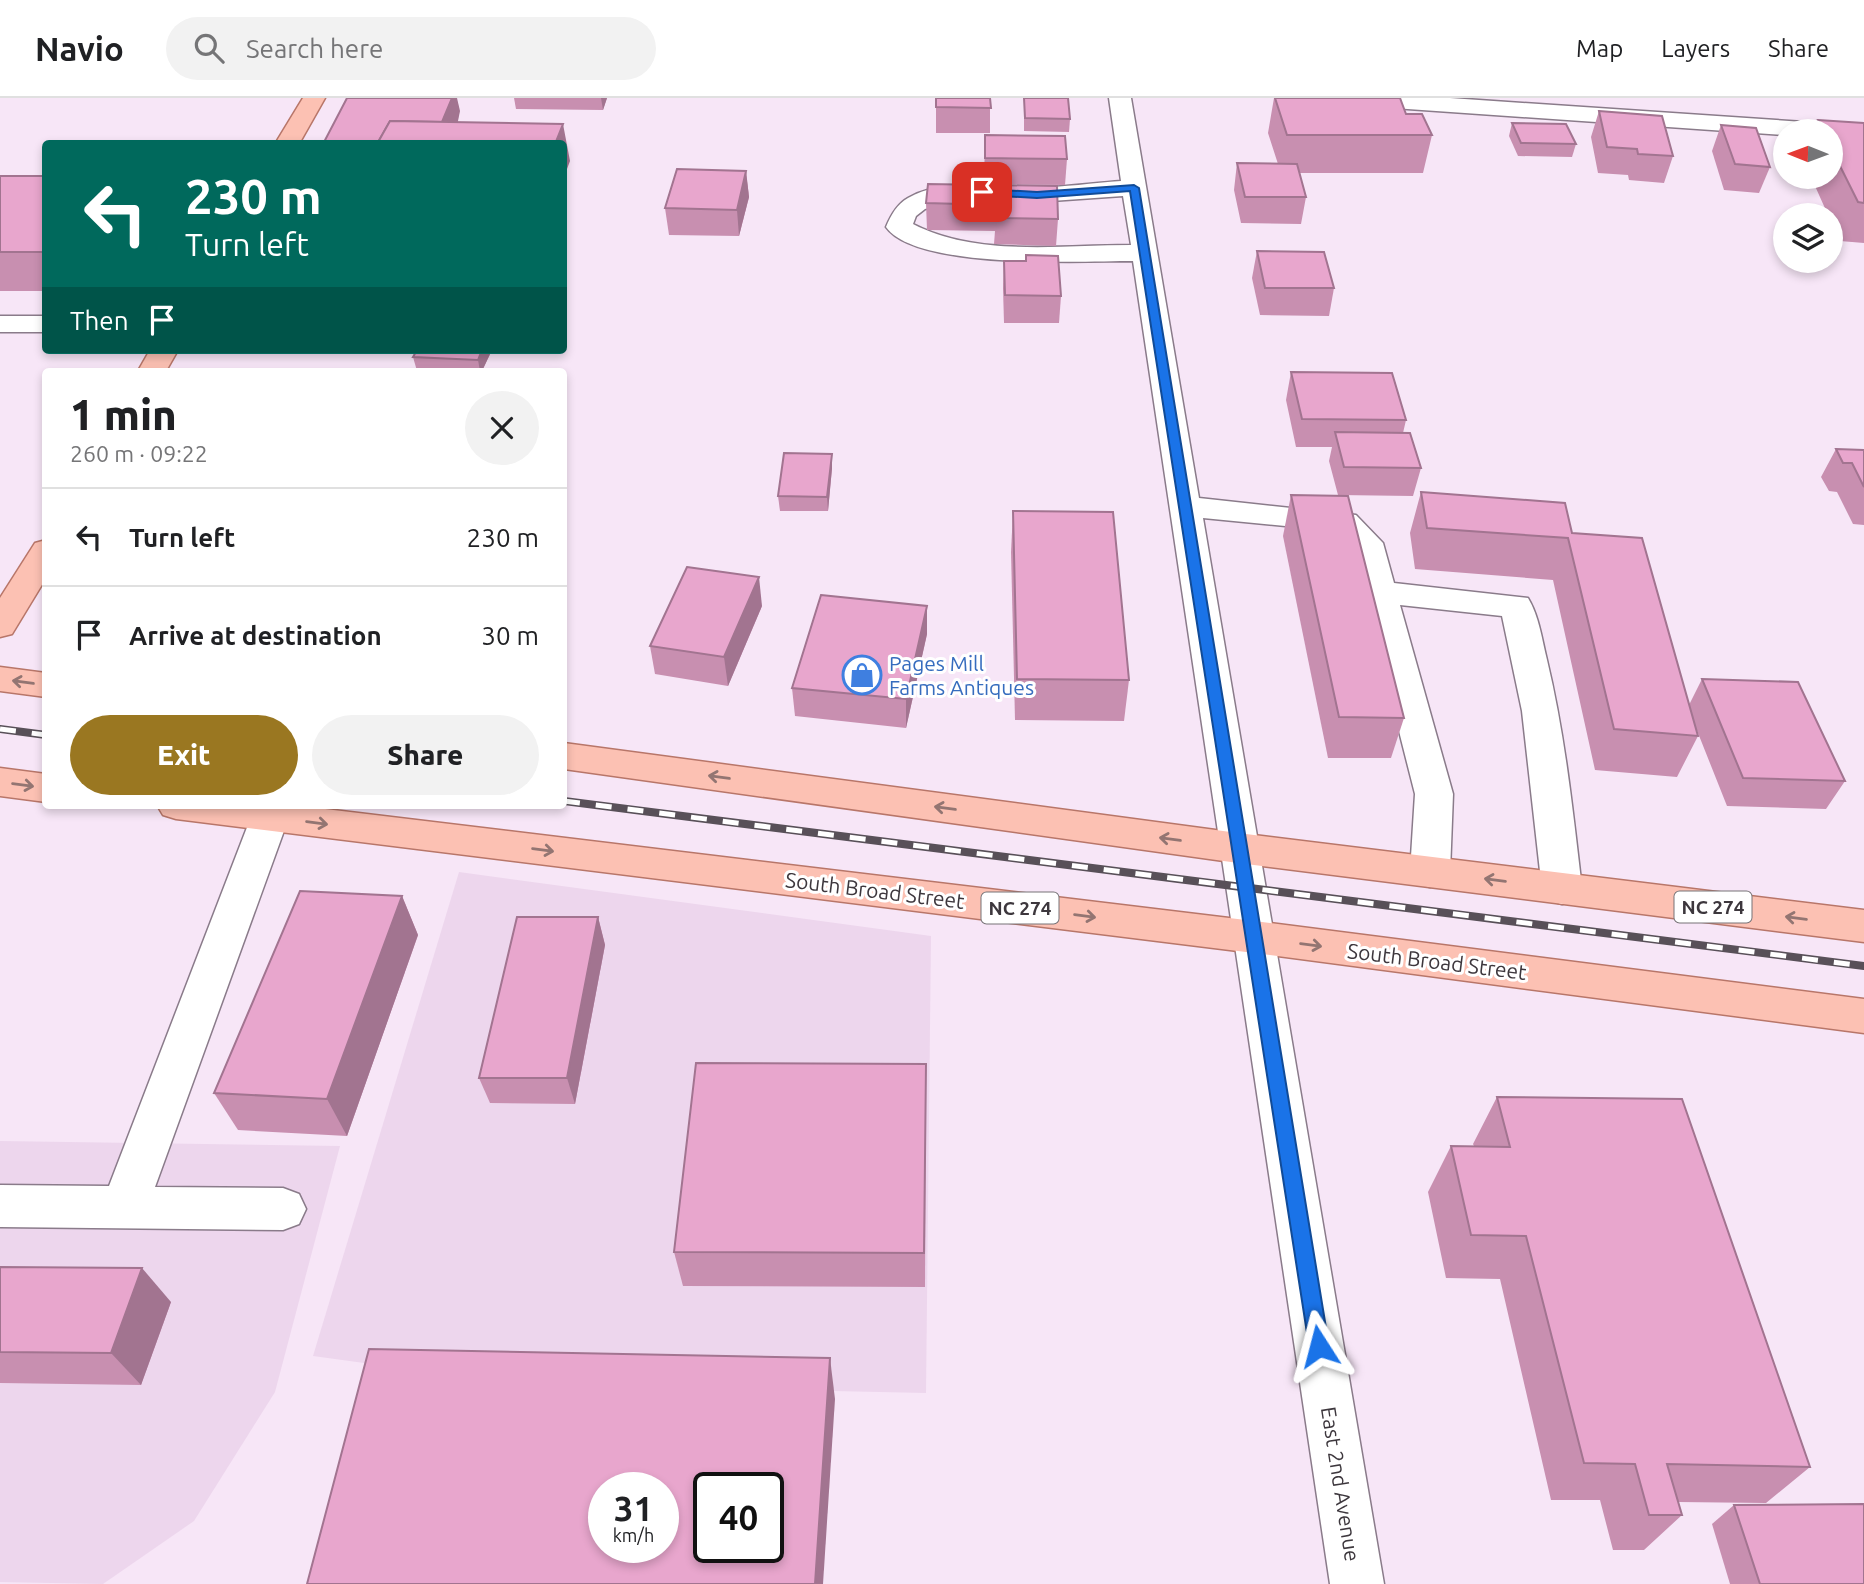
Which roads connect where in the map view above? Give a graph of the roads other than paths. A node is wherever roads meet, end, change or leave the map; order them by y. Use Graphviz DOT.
graph roads {
  1 [pos="314,98"];
  2 [pos="1120,98"];
  3 [pos="1350,98"];
  4 [pos="1864,133"];
  5 [pos="289,140"];
  6 [pos="1134,188"];
  7 [pos="1145,253"];
  8 [pos="0,324"];
  9 [pos="42,324"];
  10 [pos="1184,506"];
  11 [pos="42,557"];
  12 [pos="1379,592"];
  13 [pos="0,626"];
  14 [pos="0,679"];
  15 [pos="42,684"];
  16 [pos="567,756"];
  17 [pos="0,782"];
  18 [pos="42,787"];
  19 [pos="207,809"];
  20 [pos="270,817"];
  21 [pos="1238,848"];
  22 [pos="1430,872"];
  23 [pos="1562,888"];
  24 [pos="1864,926"];
  25 [pos="1254,937"];
  26 [pos="1864,1016"];
  27 [pos="0,1206"];
  28 [pos="124,1208"];
  29 [pos="283,1209"];
  30 [pos="1357,1584"];
  1 -- 5 [label="main road"];
  2 -- 6 [label="street, East 2nd Avenue"];
  3 -- 4 [label="street"];
  6 -- 7 [label="street, East 2nd Avenue"];
  6 -- 7 [label="street"];
  7 -- 10 [label="street, East 2nd Avenue"];
  8 -- 9 [label="street"];
  10 -- 12 [label="street"];
  10 -- 21 [label="street, East 2nd Avenue"];
  11 -- 13 [label="main road"];
  12 -- 22 [label="street"];
  12 -- 23 [label="street"];
  15 -- 14 [label="main road, one-way"];
  21 -- 16 [label="main road, NC 274, one-way"];
  17 -- 18 [label="main road, one-way"];
  19 -- 20 [label="main road, South Broad Street / NC 274"];
  20 -- 25 [label="main road, South Broad Street / NC 274, one-way"];
  20 -- 28 [label="street"];
  21 -- 22 [label="main road, NC 274"];
  21 -- 25 [label="street, East 2nd Avenue"];
  23 -- 22 [label="main road, NC 274, one-way"];
  24 -- 23 [label="main road, NC 274, one-way"];
  25 -- 26 [label="main road, South Broad Street / NC 274, one-way"];
  25 -- 30 [label="street, East 2nd Avenue"];
  27 -- 28 [label="street"];
  28 -- 29 [label="street"];
}
